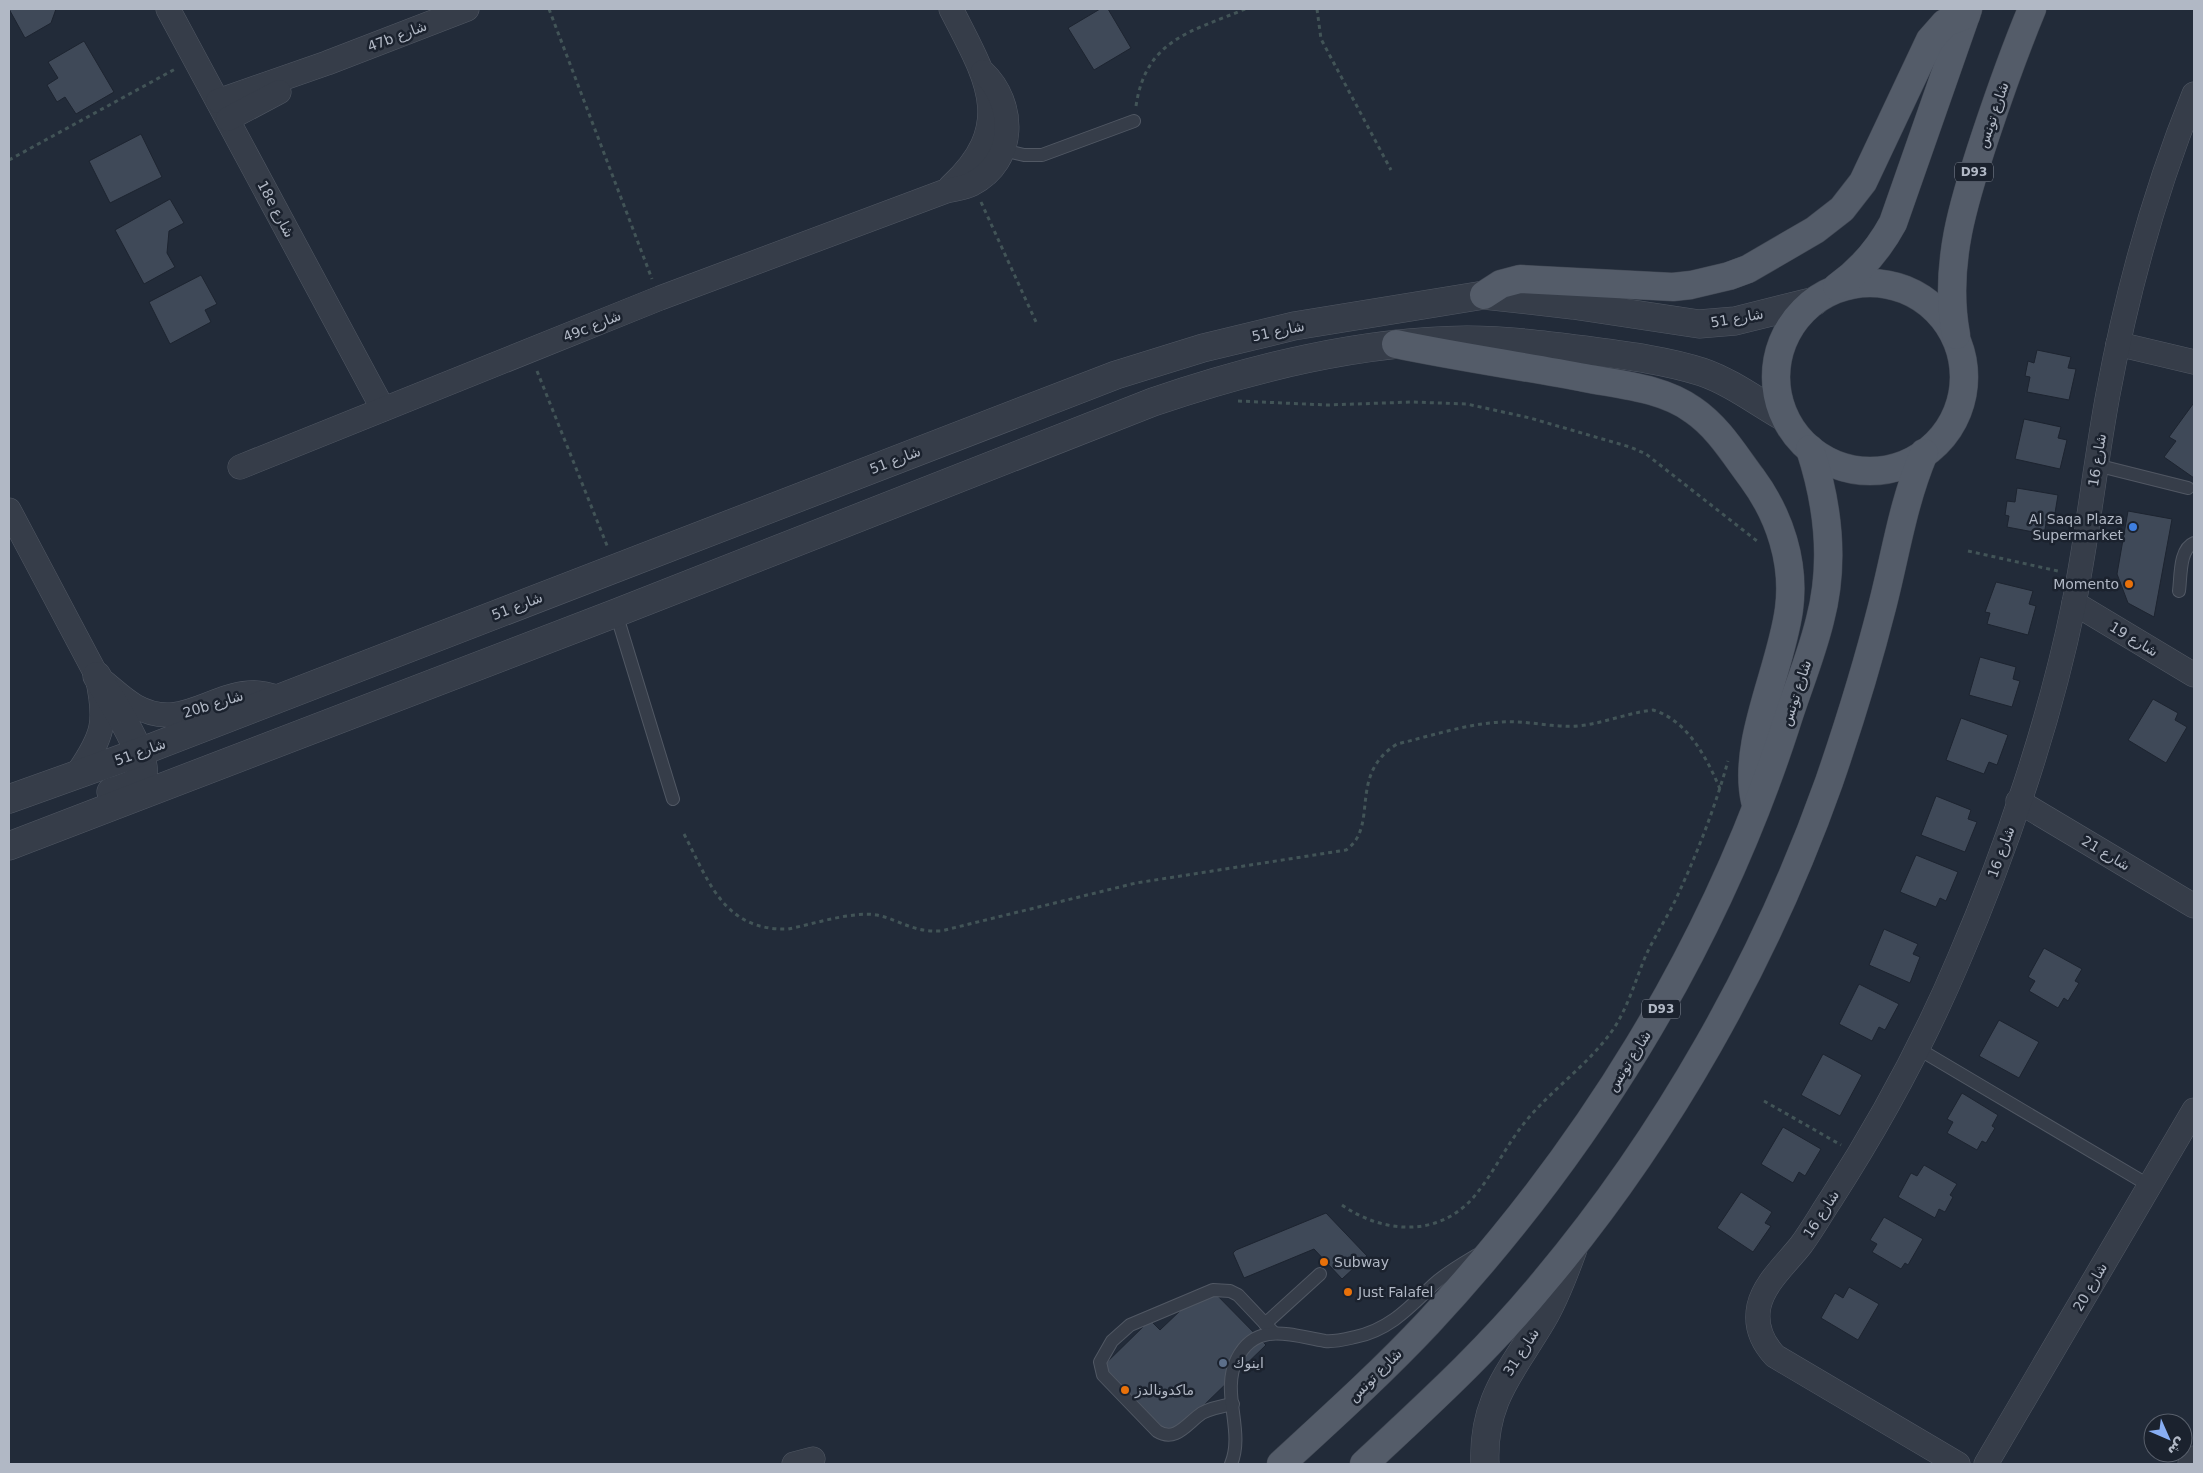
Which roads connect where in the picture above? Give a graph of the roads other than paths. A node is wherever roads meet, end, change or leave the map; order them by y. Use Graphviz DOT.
graph roads {
  1 [pos="168,9"];
  2 [pos="467,9"];
  3 [pos="951,9"];
  4 [pos="2032,9"];
  5 [pos="1967,12"];
  6 [pos="2194,94"];
  7 [pos="223,110"];
  8 [pos="1134,121"];
  9 [pos="994,147"];
  10 [pos="946,191"];
  11 [pos="1484,295"];
  12 [pos="1824,295"];
  13 [pos="1957,341"];
  14 [pos="1396,344"];
  15 [pos="2118,344"];
  16 [pos="2194,362"];
  17 [pos="383,410"];
  18 [pos="1782,416"];
  19 [pos="1810,449"];
  20 [pos="1924,453"];
  21 [pos="2096,465"];
  22 [pos="240,467"];
  23 [pos="2188,488"];
  24 [pos="9,510"];
  25 [pos="2194,543"];
  26 [pos="2179,591"];
  27 [pos="2074,603"];
  28 [pos="616,613"];
  29 [pos="2194,675"];
  30 [pos="97,676"];
  31 [pos="280,698"];
  32 [pos="140,752"];
  33 [pos="77,774"];
  34 [pos="9,799"];
  35 [pos="673,799"];
  36 [pos="2018,801"];
  37 [pos="1757,807"];
  38 [pos="9,828"];
  39 [pos="9,846"];
  40 [pos="2194,906"];
  41 [pos="1917,1048"];
  42 [pos="2194,1110"];
  43 [pos="2150,1186"];
  44 [pos="1574,1245"];
  45 [pos="1493,1248"];
  46 [pos="1320,1274"];
  47 [pos="1270,1328"];
  48 [pos="1233,1404"];
  49 [pos="2194,1460"];
  50 [pos="1231,1464"];
  51 [pos="1281,1464"];
  52 [pos="1364,1464"];
  53 [pos="1485,1464"];
  54 [pos="1958,1464"];
  55 [pos="1986,1464"];
  56 [pos="2192,1464"];
  1 -- 7 [label="street, 18e شارع"];
  2 -- 7 [label="street, 47b شارع"];
  3 -- 9 [label="street"];
  4 -- 13 [label="main road, شارع تونس / D93"];
  5 -- 11 [label="main road"];
  5 -- 12 [label="main road"];
  6 -- 15 [label="street, شارع 16"];
  7 -- 17 [label="street, 18e شارع"];
  8 -- 9 [label="lane"];
  9 -- 10 [label="street, 49c شارع"];
  9 -- 10 [label="street, 49c شارع"];
  10 -- 17 [label="street, 49c شارع"];
  11 -- 12 [label="street, شارع 51"];
  11 -- 31 [label="street, شارع 51"];
  12 -- 13 [label="main road"];
  12 -- 18 [label="main road"];
  13 -- 20 [label="main road"];
  14 -- 18 [label="street"];
  14 -- 28 [label="street"];
  14 -- 37 [label="main road"];
  15 -- 16 [label="street"];
  15 -- 21 [label="street, شارع 16"];
  17 -- 22 [label="street, 49c شارع"];
  18 -- 19 [label="main road"];
  19 -- 20 [label="main road"];
  19 -- 37 [label="main road, شارع تونس / D93"];
  20 -- 44 [label="main road"];
  21 -- 23 [label="lane"];
  21 -- 27 [label="street, شارع 16"];
  24 -- 30 [label="street, 20b شارع"];
  25 -- 26 [label="lane"];
  27 -- 29 [label="street, شارع 19"];
  27 -- 36 [label="street, شارع 16"];
  28 -- 35 [label="lane"];
  28 -- 39 [label="street"];
  30 -- 31 [label="street, 20b شارع"];
  30 -- 32 [label="street"];
  30 -- 33 [label="street, 20b شارع"];
  31 -- 32 [label="street, شارع 51"];
  32 -- 33 [label="street, شارع 51"];
  32 -- 38 [label="street"];
  33 -- 34 [label="street, شارع 51"];
  36 -- 40 [label="street, شارع 21"];
  36 -- 41 [label="street, شارع 16"];
  37 -- 45 [label="main road, شارع تونس / D93"];
  41 -- 43 [label="lane"];
  41 -- 54 [label="street, شارع 16"];
  42 -- 43 [label="street, شارع 20"];
  43 -- 55 [label="street, شارع 20"];
  44 -- 52 [label="main road"];
  44 -- 53 [label="street, شارع 31"];
  45 -- 47 [label="lane"];
  45 -- 51 [label="main road, شارع تونس / D93"];
  46 -- 47 [label="lane"];
  47 -- 48 [label="lane"];
  47 -- 48 [label="lane"];
  48 -- 50 [label="lane"];
  49 -- 56 [label="street"];
}
